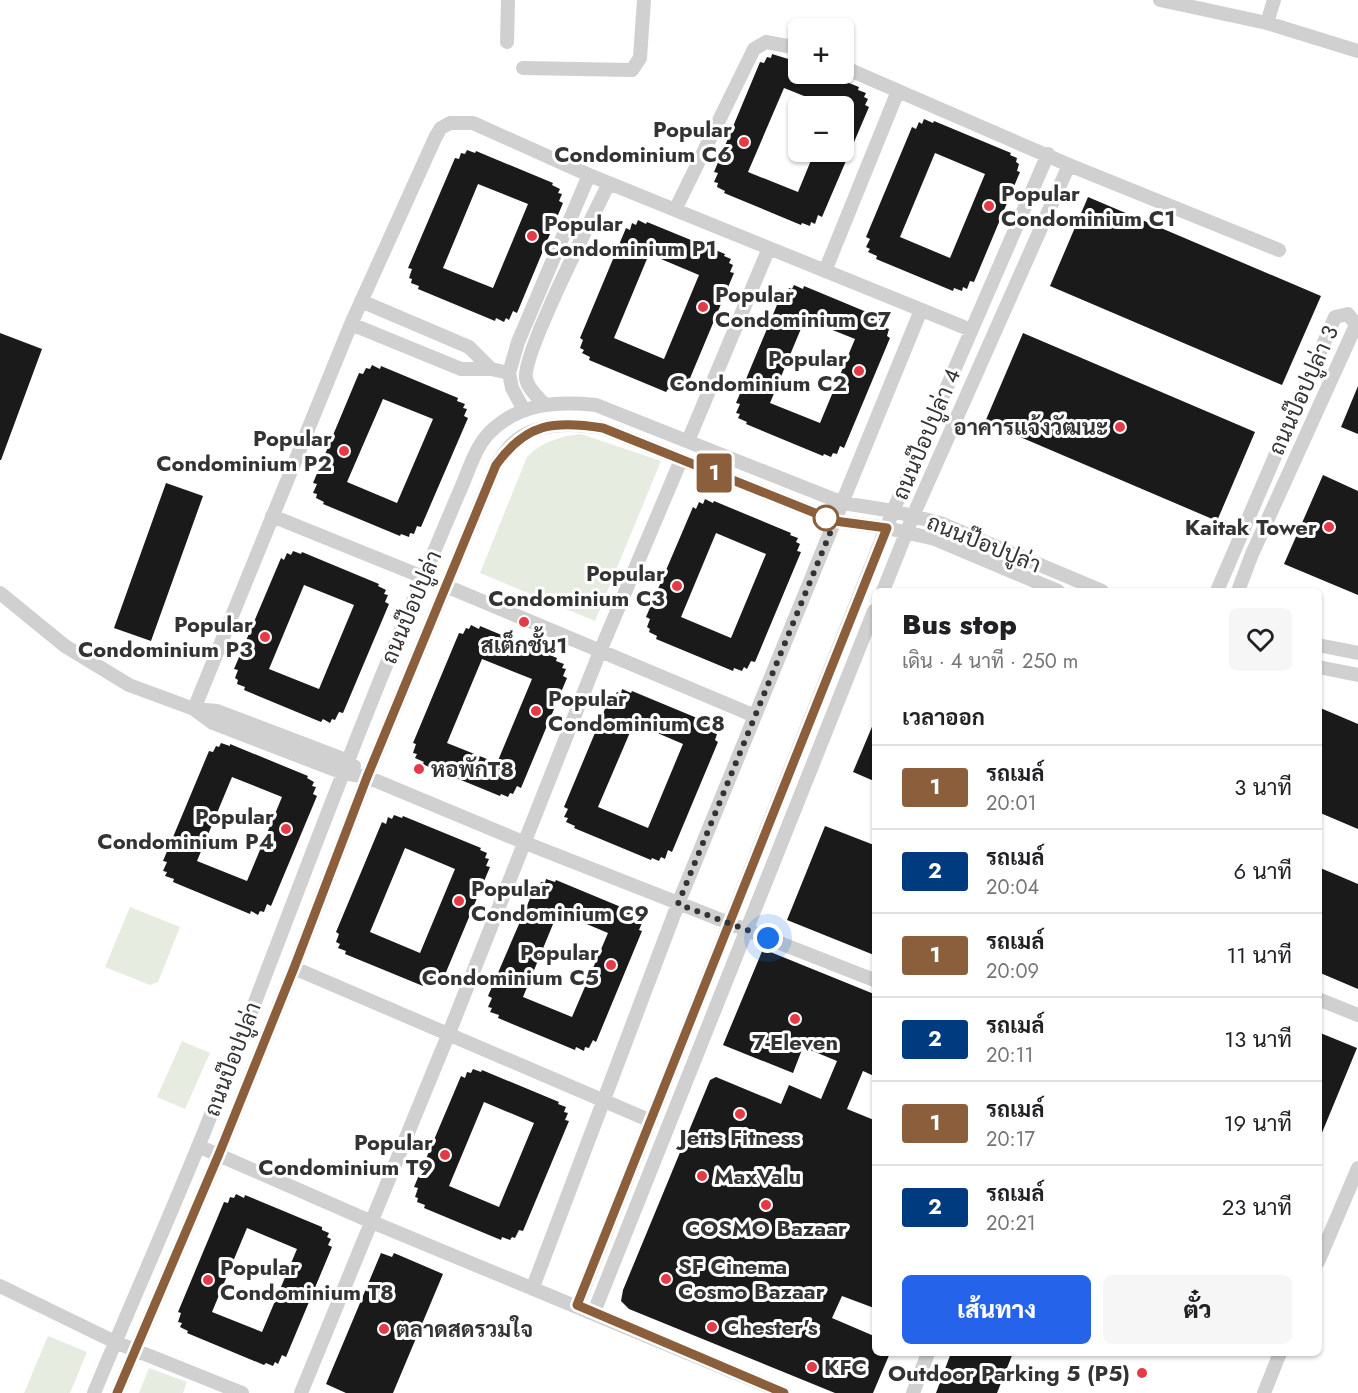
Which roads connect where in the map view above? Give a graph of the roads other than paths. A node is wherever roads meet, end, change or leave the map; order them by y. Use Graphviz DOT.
graph roads {
  1 [pos="508,0"];
  2 [pos="644,0"];
  3 [pos="1160,0"];
  4 [pos="1274,0"];
  5 [pos="1267,23"];
  6 [pos="507,42"];
  7 [pos="788,46"];
  8 [pos="1358,51"];
  9 [pos="523,68"];
  10 [pos="854,72"];
  11 [pos="898,91"];
  12 [pos="1048,154"];
  13 [pos="1069,165"];
  14 [pos="589,175"];
  15 [pos="609,183"];
  16 [pos="675,210"];
  17 [pos="769,248"];
  18 [pos="1280,250"];
  19 [pos="825,271"];
  20 [pos="991,289"];
  21 [pos="1010,296"];
  22 [pos="361,301"];
  23 [pos="921,310"];
  24 [pos="351,324"];
  25 [pos="970,330"];
  26 [pos="491,369"];
  27 [pos="509,373"];
  28 [pos="544,404"];
  29 [pos="524,410"];
  30 [pos="1291,415"];
  31 [pos="1306,435"];
  32 [pos="688,441"];
  33 [pos="681,460"];
  34 [pos="843,503"];
  35 [pos="893,511"];
  36 [pos="272,516"];
  37 [pos="913,516"];
  38 [pos="835,521"];
  39 [pos="887,528"];
  40 [pos="906,532"];
  41 [pos="1235,548"];
  42 [pos="1252,554"];
  43 [pos="423,577"];
  44 [pos="446,586"];
  45 [pos="884,588"];
  46 [pos="1051,588"];
  47 [pos="1095,588"];
  48 [pos="1218,588"];
  49 [pos="1239,588"];
  50 [pos="0,593"];
  51 [pos="872,616"];
  52 [pos="1322,646"];
  53 [pos="601,649"];
  54 [pos="1358,653"];
  55 [pos="1322,668"];
  56 [pos="1358,675"];
  57 [pos="194,709"];
  58 [pos="755,716"];
  59 [pos="345,766"];
  60 [pos="367,777"];
  61 [pos="786,782"];
  62 [pos="803,789"];
  63 [pos="523,842"];
  64 [pos="678,904"];
  65 [pos="729,923"];
  66 [pos="747,930"];
  67 [pos="294,968"];
  68 [pos="872,979"];
  69 [pos="1322,1001"];
  70 [pos="1358,1015"];
  71 [pos="449,1033"];
  72 [pos="603,1102"];
  73 [pos="651,1121"];
  74 [pos="198,1146"];
  75 [pos="219,1154"];
  76 [pos="1358,1168"];
  77 [pos="372,1222"];
  78 [pos="1322,1253"];
  79 [pos="0,1286"];
  80 [pos="533,1287"];
  81 [pos="577,1305"];
  82 [pos="594,1312"];
  83 [pos="116,1342"];
  84 [pos="135,1350"];
  85 [pos="927,1356"];
  86 [pos="1280,1356"];
  87 [pos="754,1379"];
  88 [pos="94,1393"];
  89 [pos="117,1393"];
  90 [pos="242,1393"];
  91 [pos="301,1393"];
  92 [pos="784,1393"];
  93 [pos="796,1393"];
  94 [pos="913,1393"];
  95 [pos="1264,1393"];
  1 -- 6 [label="street"];
  2 -- 9 [label="street"];
  3 -- 5 [label="street"];
  4 -- 5 [label="street"];
  5 -- 8 [label="street"];
  7 -- 16 [label="street"];
  10 -- 11 [label="street"];
  11 -- 12 [label="street"];
  11 -- 19 [label="street"];
  12 -- 13 [label="street"];
  12 -- 20 [label="street, ถนนป๊อปปูล่า 4"];
  13 -- 18 [label="street"];
  13 -- 21 [label="street, ถนนป๊อปปูล่า 4"];
  14 -- 15 [label="street"];
  14 -- 22 [label="street"];
  14 -- 27 [label="street"];
  15 -- 16 [label="street"];
  15 -- 28 [label="street"];
  16 -- 17 [label="street"];
  17 -- 19 [label="street"];
  17 -- 32 [label="street"];
  19 -- 23 [label="street"];
  20 -- 21 [label="street"];
  20 -- 25 [label="street, ถนนป๊อปปูล่า 4"];
  21 -- 37 [label="street, ถนนป๊อปปูล่า 4"];
  22 -- 24 [label="street"];
  22 -- 26 [label="street"];
  23 -- 25 [label="street"];
  23 -- 34 [label="street"];
  24 -- 26 [label="street"];
  24 -- 36 [label="street"];
  25 -- 35 [label="street, ถนนป๊อปปูล่า 4"];
  26 -- 27 [label="street"];
  27 -- 29 [label="street"];
  28 -- 29 [label="street, ถนนป๊อปปูล่า"];
  28 -- 32 [label="street, ถนนป๊อปปูล่า"];
  29 -- 43 [label="street, ถนนป๊อปปูล่า"];
  30 -- 31 [label="street"];
  30 -- 31 [label="street, ถนนป๊อปปูล่า 3"];
  30 -- 41 [label="street, ถนนป๊อปปูล่า 3"];
  31 -- 42 [label="street, ถนนป๊อปปูล่า 3"];
  32 -- 34 [label="street, ถนนป๊อปปูล่า"];
  33 -- 38 [label="street, ถนนป๊อปปูล่า"];
  33 -- 44 [label="street, ถนนป๊อปปูล่า"];
  33 -- 53 [label="street"];
  34 -- 35 [label="street, ถนนป๊อปปูล่า"];
  34 -- 38 [label="street"];
  35 -- 37 [label="street, ถนนป๊อปปูล่า"];
  35 -- 39 [label="street, ถนนป๊อปปูล่า 4"];
  36 -- 43 [label="street"];
  36 -- 57 [label="street"];
  37 -- 40 [label="street, ถนนป๊อปปูล่า 4"];
  37 -- 47 [label="street, ถนนป๊อปปูล่า"];
  38 -- 39 [label="street, ถนนป๊อปปูล่า"];
  38 -- 58 [label="street"];
  39 -- 40 [label="street, ถนนป๊อปปูล่า"];
  39 -- 61 [label="street, ถนนป๊อปปูล่า 4"];
  40 -- 45 [label="street, ถนนป๊อปปูล่า 4"];
  40 -- 46 [label="street, ถนนป๊อปปูล่า"];
  41 -- 42 [label="street"];
  41 -- 48 [label="street, ถนนป๊อปปูล่า 3"];
  42 -- 49 [label="street, ถนนป๊อปปูล่า 3"];
  43 -- 59 [label="street, ถนนป๊อปปูล่า"];
  44 -- 53 [label="street"];
  44 -- 60 [label="street, ถนนป๊อปปูล่า"];
  50 -- 57 [label="street"];
  51 -- 62 [label="street"];
  52 -- 54 [label="street"];
  53 -- 58 [label="street"];
  53 -- 63 [label="street"];
  55 -- 56 [label="street"];
  57 -- 59 [label="street"];
  58 -- 64 [label="street"];
  59 -- 60 [label="street"];
  59 -- 74 [label="street, ถนนป๊อปปูล่า"];
  60 -- 63 [label="street"];
  60 -- 67 [label="street, ถนนป๊อปปูล่า"];
  61 -- 62 [label="street"];
  61 -- 65 [label="street, ถนนป๊อปปูล่า 4"];
  62 -- 66 [label="street"];
  63 -- 64 [label="street"];
  63 -- 71 [label="street"];
  64 -- 65 [label="street"];
  64 -- 72 [label="street"];
  65 -- 66 [label="street"];
  65 -- 73 [label="street, ถนนป๊อปปูล่า 4"];
  66 -- 68 [label="street"];
  66 -- 82 [label="street"];
  67 -- 71 [label="street"];
  67 -- 75 [label="street, ถนนป๊อปปูล่า"];
  69 -- 70 [label="street"];
  71 -- 72 [label="street"];
  71 -- 77 [label="street"];
  72 -- 73 [label="street"];
  72 -- 80 [label="street"];
  73 -- 81 [label="street, ถนนป๊อปปูล่า 4"];
  74 -- 75 [label="street"];
  74 -- 83 [label="street, ถนนป๊อปปูล่า"];
  75 -- 77 [label="street"];
  75 -- 84 [label="street, ถนนป๊อปปูล่า"];
  76 -- 78 [label="street"];
  77 -- 80 [label="street"];
  77 -- 91 [label="street"];
  79 -- 83 [label="street"];
  80 -- 81 [label="street"];
  81 -- 82 [label="street"];
  82 -- 87 [label="street"];
  83 -- 84 [label="street"];
  83 -- 88 [label="street, ถนนป๊อปปูล่า"];
  84 -- 89 [label="street, ถนนป๊อปปูล่า"];
  84 -- 90 [label="street"];
  85 -- 94 [label="street"];
  86 -- 95 [label="street"];
  87 -- 92 [label="street"];
  87 -- 93 [label="street"];
}
